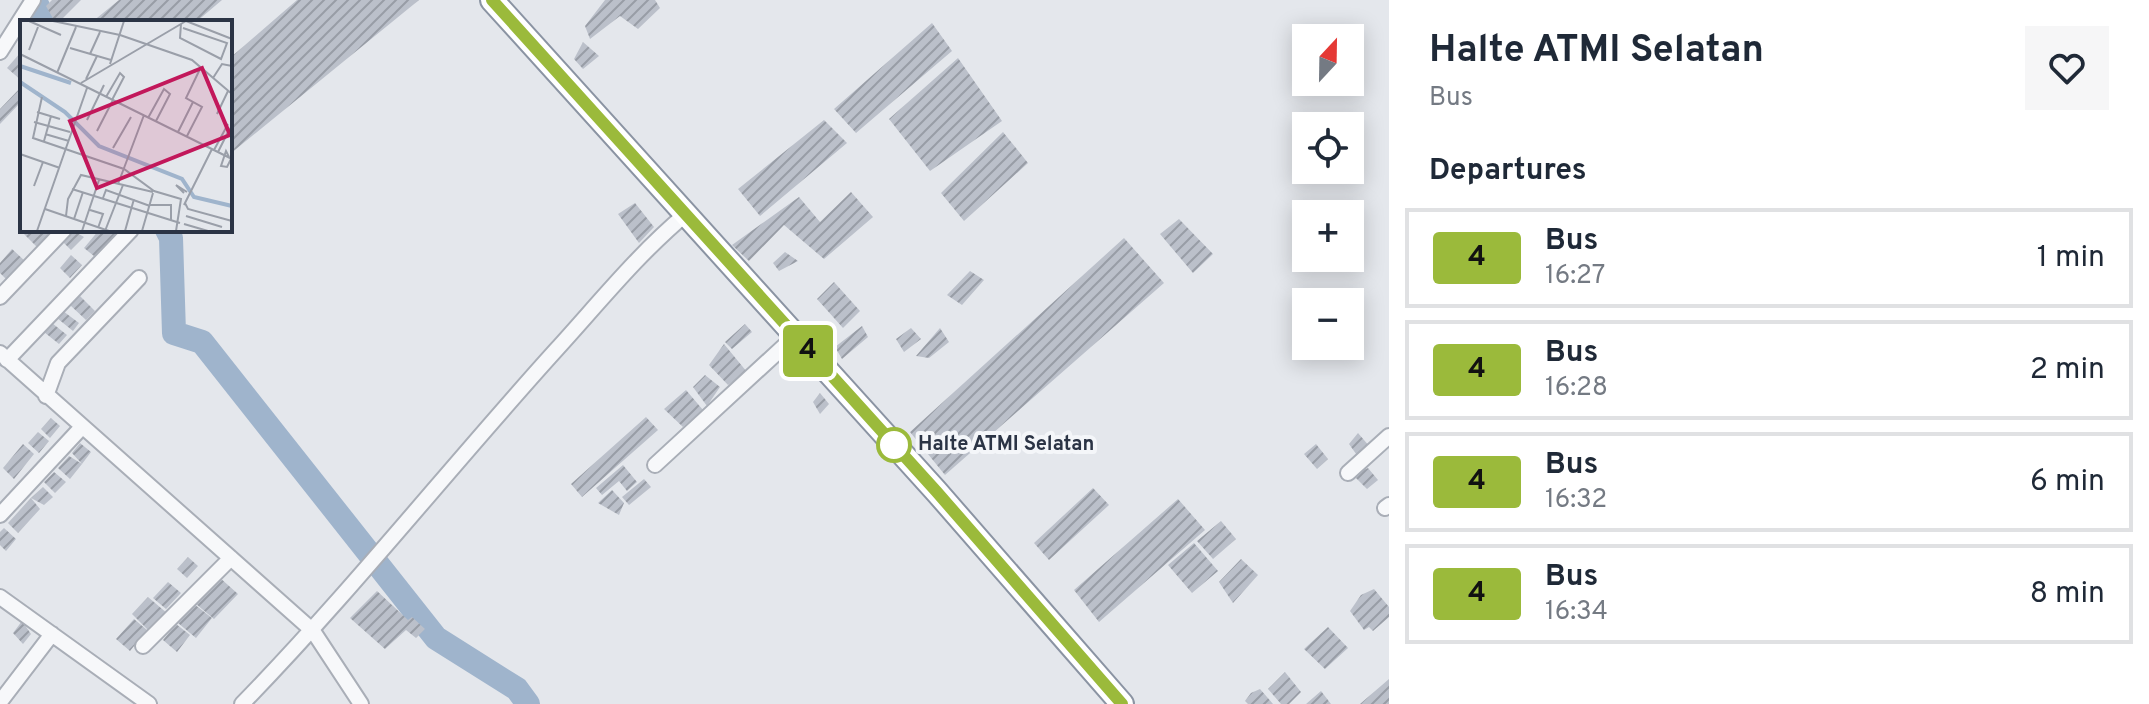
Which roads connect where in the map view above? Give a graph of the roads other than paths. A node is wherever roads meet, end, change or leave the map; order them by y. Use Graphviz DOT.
graph roads {
  1 [pos="492,0"];
  2 [pos="20,21"];
  3 [pos="0,52"];
  4 [pos="686,214"];
  5 [pos="62,232"];
  6 [pos="129,232"];
  7 [pos="139,278"];
  8 [pos="0,297"];
  9 [pos="795,336"];
  10 [pos="4,356"];
  11 [pos="46,396"];
  12 [pos="81,428"];
  13 [pos="1389,436"];
  14 [pos="655,465"];
  15 [pos="1348,473"];
  16 [pos="0,515"];
  17 [pos="231,558"];
  18 [pos="0,597"];
  19 [pos="313,631"];
  20 [pos="52,634"];
  21 [pos="143,646"];
  22 [pos="0,702"];
  23 [pos="149,704"];
  24 [pos="242,704"];
  25 [pos="361,704"];
  26 [pos="1122,704"];
  1 -- 4 [label="highway"];
  2 -- 3 [label="street"];
  4 -- 9 [label="highway"];
  4 -- 19 [label="street"];
  5 -- 8 [label="street"];
  6 -- 10 [label="street"];
  7 -- 11 [label="street"];
  9 -- 14 [label="street"];
  9 -- 26 [label="highway"];
  10 -- 11 [label="street"];
  11 -- 12 [label="street"];
  12 -- 16 [label="street"];
  12 -- 17 [label="street"];
  13 -- 15 [label="street"];
  17 -- 19 [label="street"];
  17 -- 21 [label="street"];
  18 -- 20 [label="street"];
  19 -- 24 [label="street"];
  19 -- 25 [label="street"];
  20 -- 22 [label="street"];
  20 -- 23 [label="street"];
}
